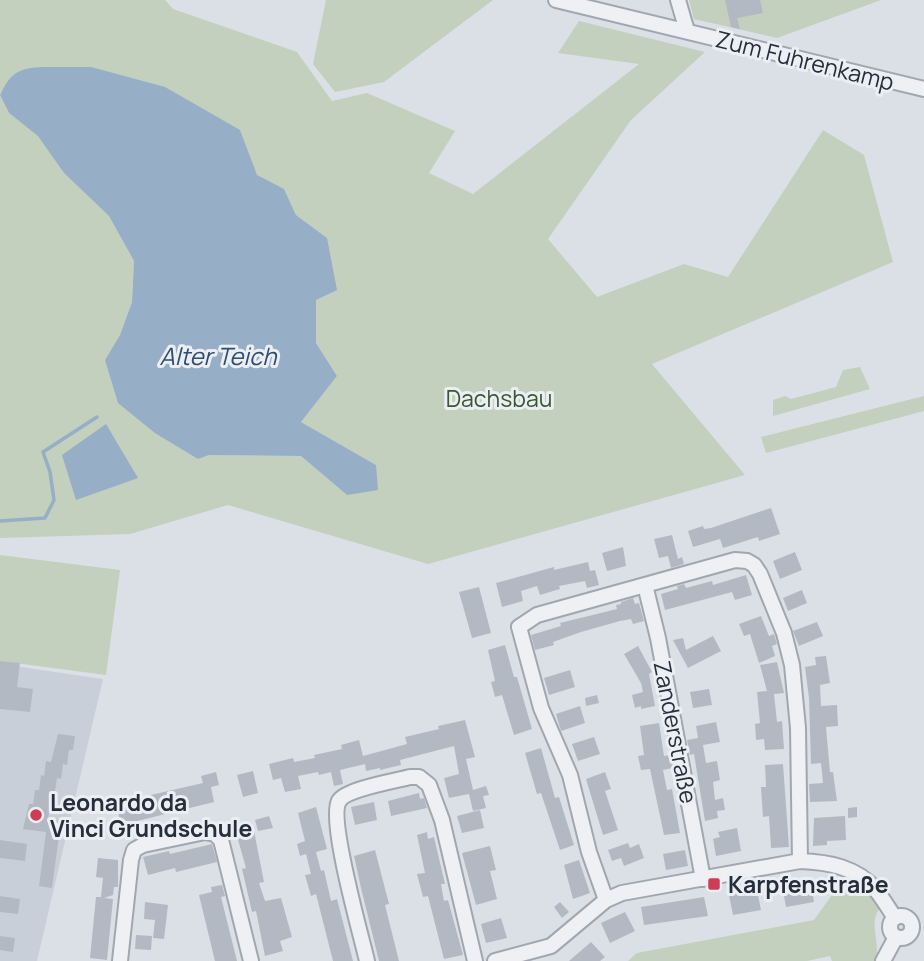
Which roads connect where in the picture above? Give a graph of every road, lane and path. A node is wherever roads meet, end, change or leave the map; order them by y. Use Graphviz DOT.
graph roads {
  1 [pos="556,0"];
  2 [pos="678,0"];
  3 [pos="687,31"];
  4 [pos="924,89"];
  5 [pos="645,585"];
  6 [pos="800,861"];
  7 [pos="703,879"];
  8 [pos="606,900"];
  9 [pos="895,918"];
  10 [pos="918,927"];
  11 [pos="896,937"];
  12 [pos="120,961"];
  13 [pos="251,961"];
  14 [pos="367,961"];
  15 [pos="475,961"];
  16 [pos="495,961"];
  17 [pos="883,961"];
  1 -- 3 [label="street, Zum Fuhrenkamp"];
  2 -- 3 [label="street, Zum Fuhrenkamp"];
  3 -- 4 [label="street, Zum Fuhrenkamp"];
  5 -- 6 [label="street"];
  5 -- 7 [label="street, Zanderstraße"];
  5 -- 8 [label="street"];
  6 -- 7 [label="street"];
  6 -- 9 [label="street"];
  7 -- 8 [label="street"];
  8 -- 16 [label="street"];
  9 -- 10 [label="street"];
  9 -- 11 [label="street"];
  10 -- 11 [label="street"];
  11 -- 17 [label="street"];
  12 -- 13 [label="street"];
  14 -- 15 [label="street"];
}
